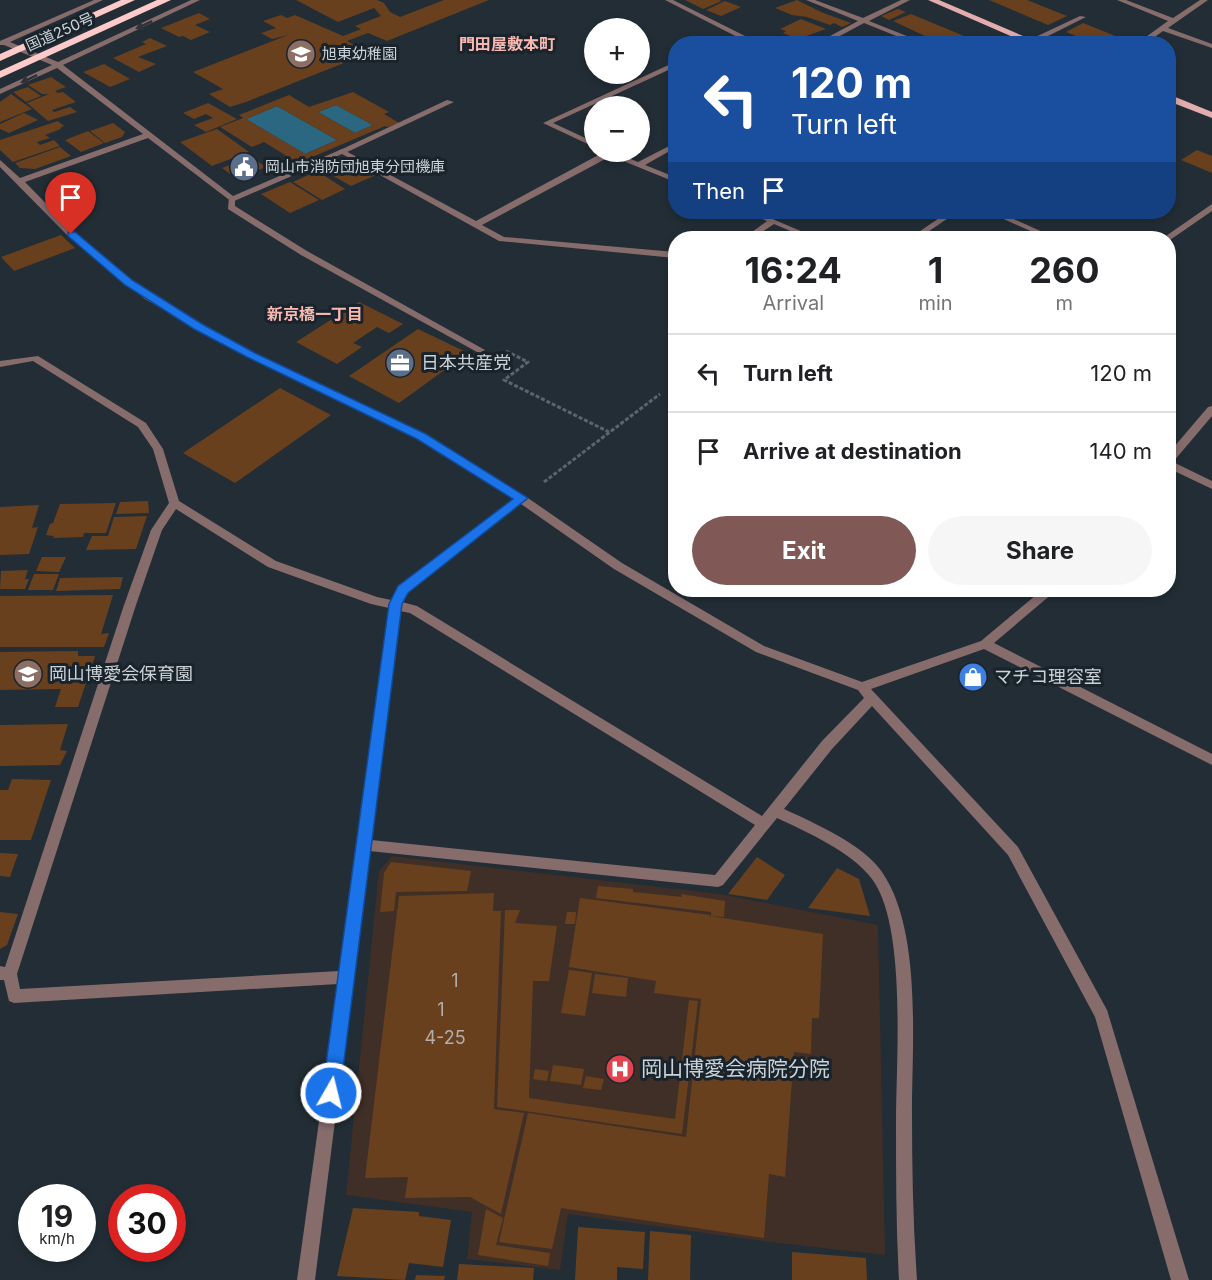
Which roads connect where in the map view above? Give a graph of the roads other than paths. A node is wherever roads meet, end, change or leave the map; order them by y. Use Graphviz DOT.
graph roads {
  1 [pos="100,0"];
  2 [pos="130,0"];
  3 [pos="166,0"];
  4 [pos="196,0"];
  5 [pos="668,0"];
  6 [pos="809,0"];
  7 [pos="907,0"];
  8 [pos="932,0"];
  9 [pos="1120,0"];
  10 [pos="1205,0"];
  11 [pos="1082,17"];
  12 [pos="863,21"];
  13 [pos="1174,21"];
  14 [pos="1162,28"];
  15 [pos="742,36"];
  16 [pos="834,36"];
  17 [pos="903,36"];
  18 [pos="1020,36"];
  19 [pos="1046,36"];
  20 [pos="1150,36"];
  21 [pos="2,43"];
  22 [pos="1212,46"];
  23 [pos="0,58"];
  24 [pos="58,65"];
  25 [pos="668,67"];
  26 [pos="0,75"];
  27 [pos="0,92"];
  28 [pos="606,96"];
  29 [pos="1176,100"];
  30 [pos="450,102"];
  31 [pos="584,106"];
  32 [pos="1212,115"];
  33 [pos="148,135"];
  34 [pos="584,140"];
  35 [pos="668,149"];
  36 [pos="342,151"];
  37 [pos="0,162"];
  38 [pos="591,162"];
  39 [pos="631,162"];
  40 [pos="638,165"];
  41 [pos="668,177"];
  42 [pos="20,181"];
  43 [pos="232,199"];
  44 [pos="1212,207"];
  45 [pos="768,219"];
  46 [pos="942,219"];
  47 [pos="1008,219"];
  48 [pos="773,221"];
  49 [pos="475,225"];
  50 [pos="758,231"];
  51 [pos="797,231"];
  52 [pos="924,231"];
  53 [pos="1036,231"];
  54 [pos="1176,232"];
  55 [pos="668,254"];
  56 [pos="480,350"];
  57 [pos="0,364"];
  58 [pos="1212,409"];
  59 [pos="1176,453"];
  60 [pos="1176,467"];
  61 [pos="1212,485"];
  62 [pos="521,498"];
  63 [pos="174,503"];
  64 [pos="668,595"];
  65 [pos="671,597"];
  66 [pos="1041,597"];
  67 [pos="395,604"];
  68 [pos="985,644"];
  69 [pos="867,692"];
  70 [pos="1212,760"];
  71 [pos="774,810"];
  72 [pos="763,823"];
  73 [pos="364,845"];
  74 [pos="5,973"];
  75 [pos="347,977"];
  76 [pos="306,1280"];
  77 [pos="908,1280"];
  78 [pos="1180,1280"];
  1 -- 21 [label="street"];
  2 -- 23 [label="highway, 国道250号"];
  3 -- 26 [label="highway, 国道250号"];
  4 -- 24 [label="street, one-way"];
  5 -- 15 [label="street"];
  6 -- 12 [label="street"];
  7 -- 12 [label="street"];
  8 -- 18 [label="main road"];
  9 -- 13 [label="street"];
  10 -- 13 [label="street"];
  11 -- 19 [label="street"];
  12 -- 16 [label="street"];
  12 -- 17 [label="street"];
  13 -- 14 [label="street"];
  14 -- 20 [label="street"];
  14 -- 22 [label="street"];
  21 -- 24 [label="street"];
  24 -- 27 [label="street, one-way"];
  24 -- 33 [label="street"];
  25 -- 28 [label="street"];
  29 -- 32 [label="main road"];
  30 -- 36 [label="street"];
  31 -- 34 [label="street"];
  33 -- 42 [label="street"];
  33 -- 43 [label="street"];
  35 -- 40 [label="street"];
  36 -- 43 [label="street"];
  36 -- 49 [label="street"];
  37 -- 42 [label="street"];
  38 -- 49 [label="street"];
  39 -- 40 [label="street"];
  40 -- 41 [label="street"];
  42 -- 62 [label="street"];
  43 -- 56 [label="street"];
  44 -- 54 [label="street"];
  45 -- 48 [label="street"];
  46 -- 52 [label="street"];
  47 -- 53 [label="street"];
  48 -- 50 [label="street"];
  48 -- 51 [label="street"];
  49 -- 55 [label="street"];
  57 -- 63 [label="street"];
  58 -- 59 [label="street"];
  60 -- 61 [label="street"];
  62 -- 64 [label="street"];
  62 -- 67 [label="street"];
  63 -- 67 [label="street"];
  63 -- 74 [label="street"];
  65 -- 69 [label="street"];
  66 -- 68 [label="street"];
  67 -- 72 [label="street"];
  67 -- 73 [label="street"];
  68 -- 69 [label="street"];
  68 -- 70 [label="street"];
  69 -- 71 [label="street"];
  69 -- 78 [label="street"];
  71 -- 72 [label="street"];
  71 -- 77 [label="street"];
  72 -- 73 [label="street"];
  73 -- 75 [label="street"];
  74 -- 75 [label="street"];
  75 -- 76 [label="street"];
}
